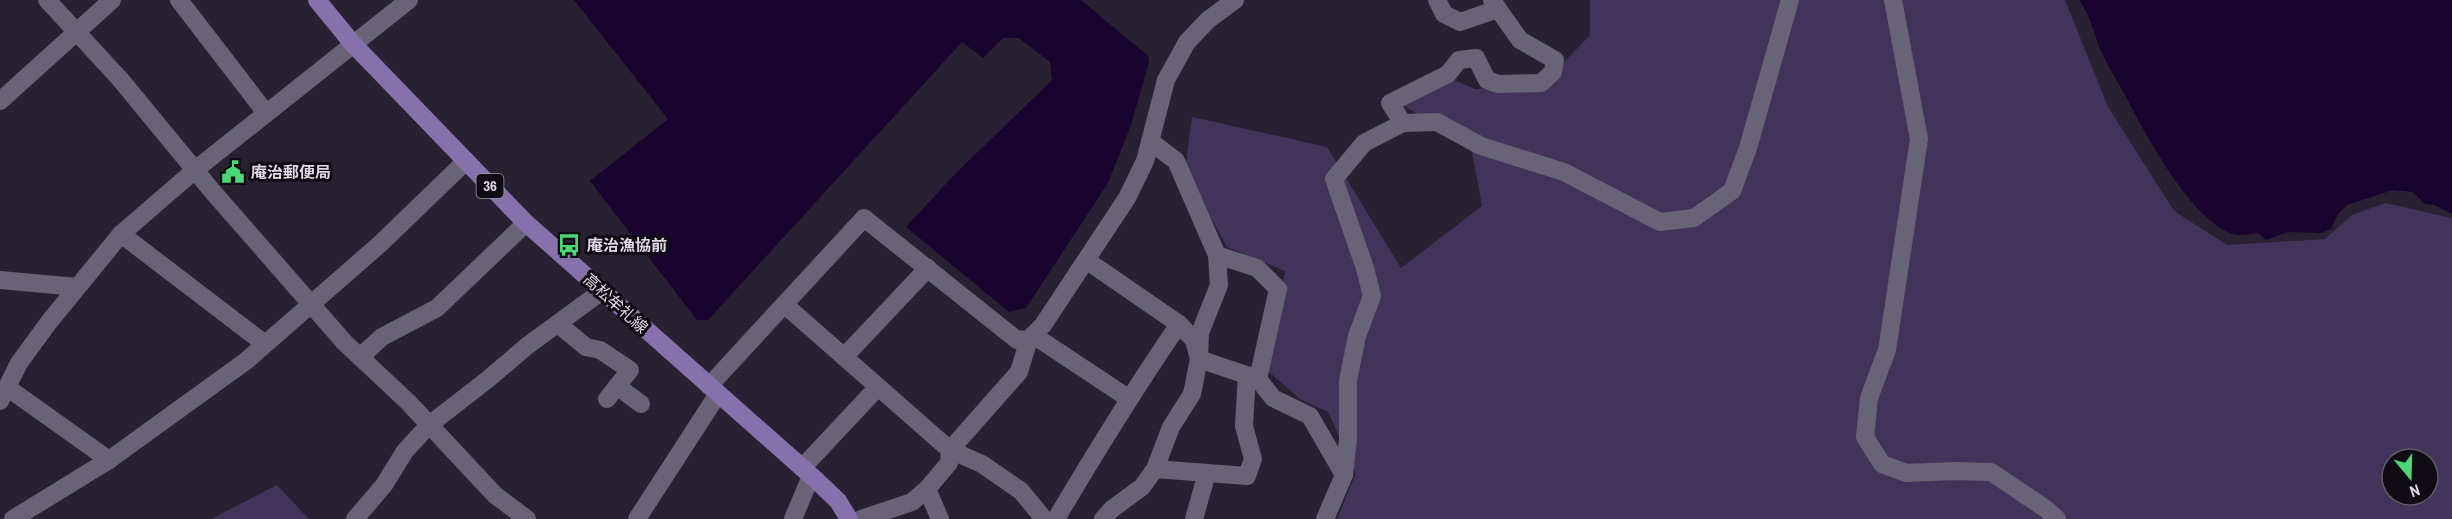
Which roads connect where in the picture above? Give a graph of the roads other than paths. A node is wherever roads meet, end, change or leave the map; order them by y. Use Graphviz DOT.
graph roads {
  1 [pos="47,0"];
  2 [pos="112,0"];
  3 [pos="179,0"];
  4 [pos="317,0"];
  5 [pos="409,0"];
  6 [pos="1235,0"];
  7 [pos="1437,0"];
  8 [pos="1790,0"];
  9 [pos="1893,0"];
  10 [pos="1495,4"];
  11 [pos="76,32"];
  12 [pos="353,44"];
  13 [pos="0,101"];
  14 [pos="266,113"];
  15 [pos="1403,123"];
  16 [pos="1150,141"];
  17 [pos="466,161"];
  18 [pos="195,170"];
  19 [pos="526,223"];
  20 [pos="121,234"];
  21 [pos="1217,255"];
  22 [pos="1086,260"];
  23 [pos="928,268"];
  24 [pos="0,280"];
  25 [pos="76,287"];
  26 [pos="602,291"];
  27 [pos="310,303"];
  28 [pos="785,305"];
  29 [pos="558,324"];
  30 [pos="1179,324"];
  31 [pos="1031,337"];
  32 [pos="265,344"];
  33 [pos="360,357"];
  34 [pos="844,357"];
  35 [pos="1199,359"];
  36 [pos="1253,377"];
  37 [pos="878,387"];
  38 [pos="714,390"];
  39 [pos="4,394"];
  40 [pos="1128,398"];
  41 [pos="641,404"];
  42 [pos="429,425"];
  43 [pos="950,450"];
  44 [pos="109,460"];
  45 [pos="1155,469"];
  46 [pos="807,472"];
  47 [pos="1207,473"];
  48 [pos="1344,475"];
  49 [pos="927,489"];
  50 [pos="13,519"];
  51 [pos="355,519"];
  52 [pos="526,519"];
  53 [pos="637,519"];
  54 [pos="793,519"];
  55 [pos="849,519"];
  56 [pos="861,519"];
  57 [pos="940,519"];
  58 [pos="1044,519"];
  59 [pos="1056,519"];
  60 [pos="1103,519"];
  61 [pos="1194,519"];
  62 [pos="1325,519"];
  63 [pos="2057,519"];
  1 -- 11 [label="street"];
  2 -- 11 [label="street"];
  3 -- 14 [label="street"];
  4 -- 12 [label="main road, 高松牟礼線 / 36"];
  5 -- 12 [label="street"];
  6 -- 16 [label="street"];
  7 -- 10 [label="street"];
  8 -- 15 [label="street"];
  9 -- 63 [label="street"];
  10 -- 15 [label="street"];
  11 -- 13 [label="street"];
  11 -- 18 [label="street"];
  12 -- 14 [label="street"];
  12 -- 17 [label="main road, 高松牟礼線 / 36"];
  14 -- 18 [label="street"];
  15 -- 48 [label="street"];
  16 -- 21 [label="street"];
  16 -- 22 [label="street"];
  17 -- 19 [label="main road, 高松牟礼線 / 36"];
  17 -- 27 [label="street"];
  18 -- 20 [label="street"];
  18 -- 27 [label="street"];
  19 -- 26 [label="main road, 高松牟礼線 / 36"];
  19 -- 33 [label="street"];
  20 -- 25 [label="street"];
  20 -- 32 [label="street"];
  21 -- 35 [label="street"];
  21 -- 36 [label="street"];
  22 -- 30 [label="street"];
  22 -- 31 [label="street"];
  23 -- 28 [label="street"];
  23 -- 31 [label="street"];
  23 -- 34 [label="street"];
  24 -- 25 [label="street"];
  25 -- 39 [label="street"];
  26 -- 29 [label="street"];
  26 -- 38 [label="main road, 高松牟礼線 / 36"];
  27 -- 32 [label="street"];
  27 -- 33 [label="street"];
  28 -- 34 [label="street"];
  28 -- 38 [label="street"];
  29 -- 41 [label="street"];
  29 -- 42 [label="street"];
  30 -- 35 [label="street"];
  30 -- 40 [label="street"];
  31 -- 40 [label="street"];
  31 -- 43 [label="street"];
  32 -- 44 [label="street"];
  33 -- 42 [label="street"];
  34 -- 37 [label="street"];
  35 -- 36 [label="street"];
  35 -- 45 [label="street"];
  36 -- 47 [label="street"];
  36 -- 48 [label="street"];
  37 -- 43 [label="street"];
  37 -- 46 [label="street"];
  38 -- 46 [label="main road, 高松牟礼線 / 36"];
  38 -- 53 [label="street"];
  39 -- 44 [label="street"];
  40 -- 59 [label="street"];
  42 -- 51 [label="street"];
  42 -- 52 [label="street"];
  43 -- 49 [label="street"];
  43 -- 58 [label="street"];
  44 -- 50 [label="street"];
  45 -- 47 [label="street"];
  45 -- 60 [label="street"];
  46 -- 54 [label="street"];
  46 -- 55 [label="main road, 高松牟礼線 / 36"];
  47 -- 61 [label="street"];
  48 -- 62 [label="street"];
  49 -- 56 [label="street"];
  49 -- 57 [label="street"];
}
